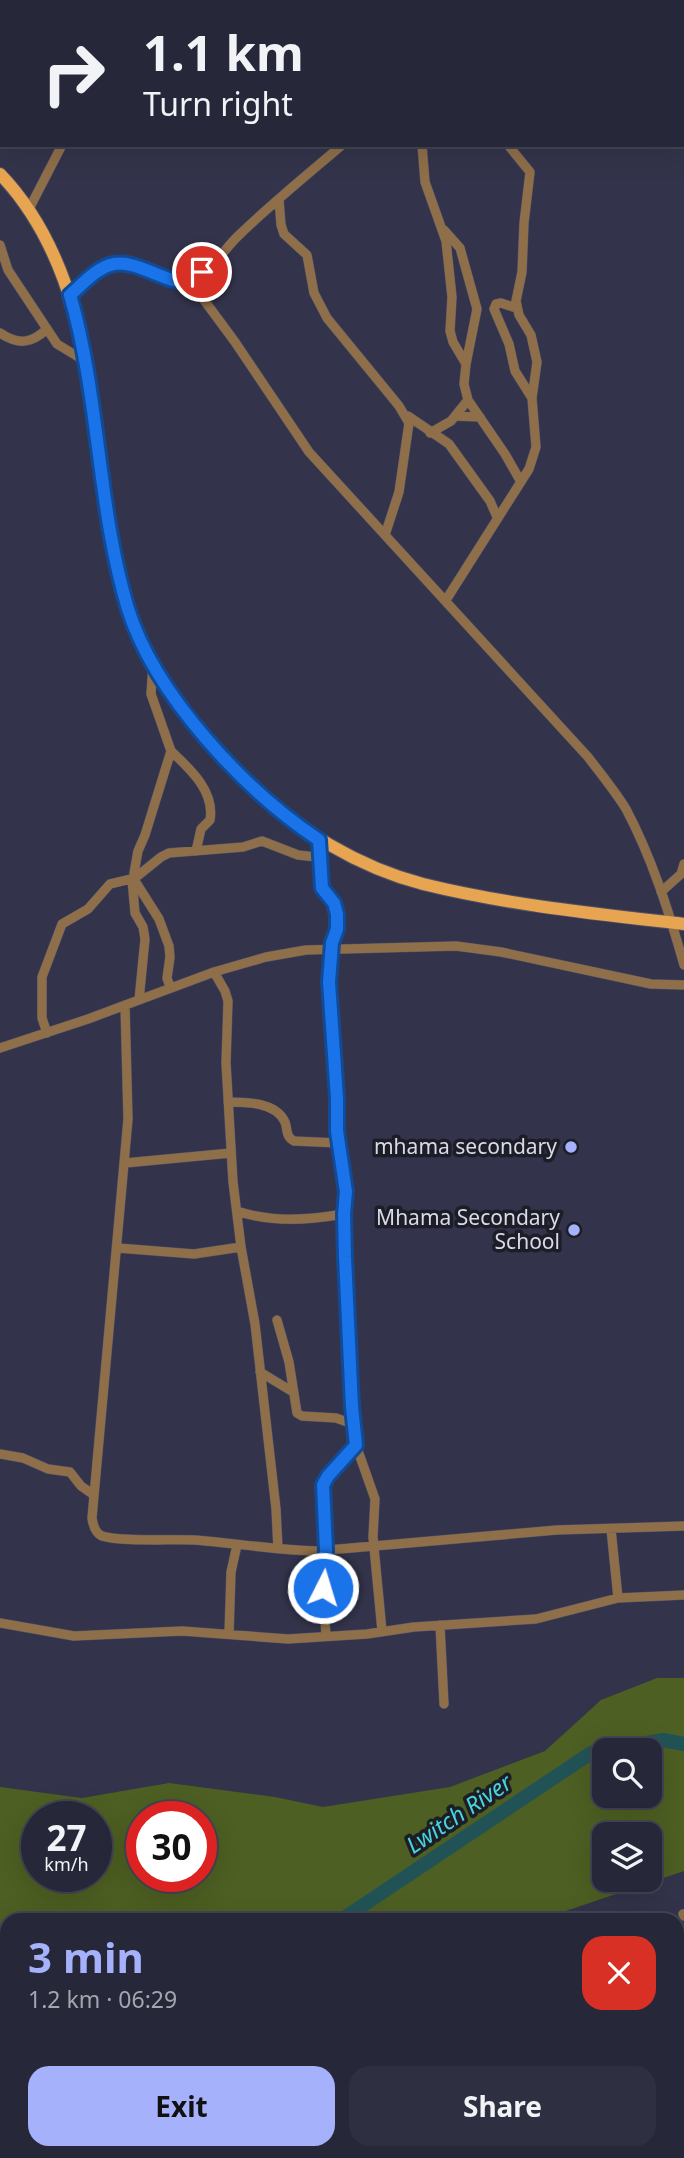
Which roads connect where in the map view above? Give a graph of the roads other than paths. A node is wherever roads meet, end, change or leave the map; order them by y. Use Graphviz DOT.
graph roads {
  1 [pos="61,147"];
  2 [pos="340,147"];
  3 [pos="422,147"];
  4 [pos="510,147"];
  5 [pos="0,174"];
  6 [pos="279,200"];
  7 [pos="28,211"];
  8 [pos="444,230"];
  9 [pos="0,245"];
  10 [pos="190,281"];
  11 [pos="70,295"];
  12 [pos="516,308"];
  13 [pos="47,329"];
  14 [pos="0,333"];
  15 [pos="85,361"];
  16 [pos="466,364"];
  17 [pos="532,398"];
  18 [pos="468,400"];
  19 [pos="406,415"];
  20 [pos="455,416"];
  21 [pos="480,417"];
  22 [pos="430,433"];
  23 [pos="520,482"];
  24 [pos="497,517"];
  25 [pos="385,535"];
  26 [pos="446,600"];
  27 [pos="153,663"];
  28 [pos="170,751"];
  29 [pos="319,840"];
  30 [pos="196,851"];
  31 [pos="320,863"];
  32 [pos="684,864"];
  33 [pos="133,878"];
  34 [pos="661,892"];
  35 [pos="678,923"];
  36 [pos="331,949"];
  37 [pos="684,965"];
  38 [pos="214,972"];
  39 [pos="684,985"];
  40 [pos="170,988"];
  41 [pos="139,1000"];
  42 [pos="125,1005"];
  43 [pos="47,1033"];
  44 [pos="0,1048"];
  45 [pos="228,1102"];
  46 [pos="338,1143"];
  47 [pos="231,1153"];
  48 [pos="125,1163"];
  49 [pos="237,1211"];
  50 [pos="344,1214"];
  51 [pos="241,1247"];
  52 [pos="118,1248"];
  53 [pos="277,1320"];
  54 [pos="260,1372"];
  55 [pos="293,1392"];
  56 [pos="353,1424"];
  57 [pos="356,1445"];
  58 [pos="0,1454"];
  59 [pos="94,1495"];
  60 [pos="684,1526"];
  61 [pos="611,1529"];
  62 [pos="237,1545"];
  63 [pos="373,1545"];
  64 [pos="278,1549"];
  65 [pos="326,1550"];
  66 [pos="684,1595"];
  67 [pos="618,1598"];
  68 [pos="0,1623"];
  69 [pos="440,1625"];
  70 [pos="382,1631"];
  71 [pos="229,1634"];
  72 [pos="326,1636"];
  73 [pos="444,1704"];
  1 -- 7 [label="street"];
  2 -- 6 [label="street"];
  3 -- 8 [label="street"];
  4 -- 12 [label="street"];
  5 -- 7 [label="main road"];
  6 -- 10 [label="street"];
  6 -- 19 [label="street"];
  7 -- 11 [label="main road"];
  8 -- 16 [label="street"];
  8 -- 16 [label="street"];
  9 -- 13 [label="street"];
  10 -- 11 [label="street"];
  10 -- 25 [label="street"];
  11 -- 15 [label="main road"];
  12 -- 17 [label="street"];
  12 -- 17 [label="street"];
  13 -- 14 [label="street"];
  13 -- 15 [label="street"];
  15 -- 27 [label="main road"];
  16 -- 18 [label="street"];
  17 -- 23 [label="street"];
  18 -- 20 [label="street"];
  18 -- 21 [label="street"];
  19 -- 22 [label="street"];
  19 -- 25 [label="street"];
  20 -- 21 [label="street"];
  20 -- 22 [label="street"];
  21 -- 23 [label="street"];
  22 -- 24 [label="street"];
  23 -- 24 [label="street"];
  24 -- 26 [label="street"];
  25 -- 26 [label="street"];
  26 -- 34 [label="street"];
  27 -- 28 [label="street"];
  27 -- 29 [label="main road"];
  28 -- 30 [label="street"];
  28 -- 33 [label="street"];
  29 -- 31 [label="street"];
  29 -- 35 [label="main road"];
  30 -- 31 [label="street"];
  30 -- 33 [label="street"];
  31 -- 36 [label="street"];
  32 -- 34 [label="street"];
  33 -- 40 [label="street"];
  33 -- 41 [label="street"];
  33 -- 43 [label="street"];
  34 -- 35 [label="street"];
  35 -- 37 [label="street"];
  36 -- 38 [label="street"];
  36 -- 39 [label="street"];
  36 -- 46 [label="street"];
  38 -- 40 [label="street"];
  38 -- 45 [label="street"];
  40 -- 41 [label="street"];
  41 -- 42 [label="street"];
  42 -- 43 [label="street"];
  42 -- 48 [label="street"];
  43 -- 44 [label="street"];
  45 -- 46 [label="street"];
  45 -- 47 [label="street"];
  46 -- 50 [label="street"];
  47 -- 48 [label="street"];
  47 -- 49 [label="street"];
  48 -- 52 [label="street"];
  49 -- 50 [label="street"];
  49 -- 51 [label="street"];
  50 -- 56 [label="street"];
  51 -- 52 [label="street"];
  51 -- 54 [label="street"];
  52 -- 59 [label="street"];
  53 -- 55 [label="street"];
  54 -- 55 [label="street"];
  54 -- 64 [label="street"];
  55 -- 56 [label="street"];
  56 -- 57 [label="street"];
  57 -- 63 [label="street"];
  57 -- 65 [label="street"];
  58 -- 59 [label="street"];
  59 -- 62 [label="street"];
  60 -- 61 [label="street"];
  61 -- 63 [label="street"];
  61 -- 67 [label="street"];
  62 -- 64 [label="street"];
  62 -- 71 [label="street"];
  63 -- 65 [label="street"];
  63 -- 70 [label="street"];
  64 -- 65 [label="street"];
  65 -- 72 [label="street"];
  66 -- 67 [label="street"];
  67 -- 69 [label="street"];
  68 -- 71 [label="street"];
  69 -- 70 [label="street"];
  69 -- 73 [label="street"];
  70 -- 72 [label="street"];
  71 -- 72 [label="street"];
}
